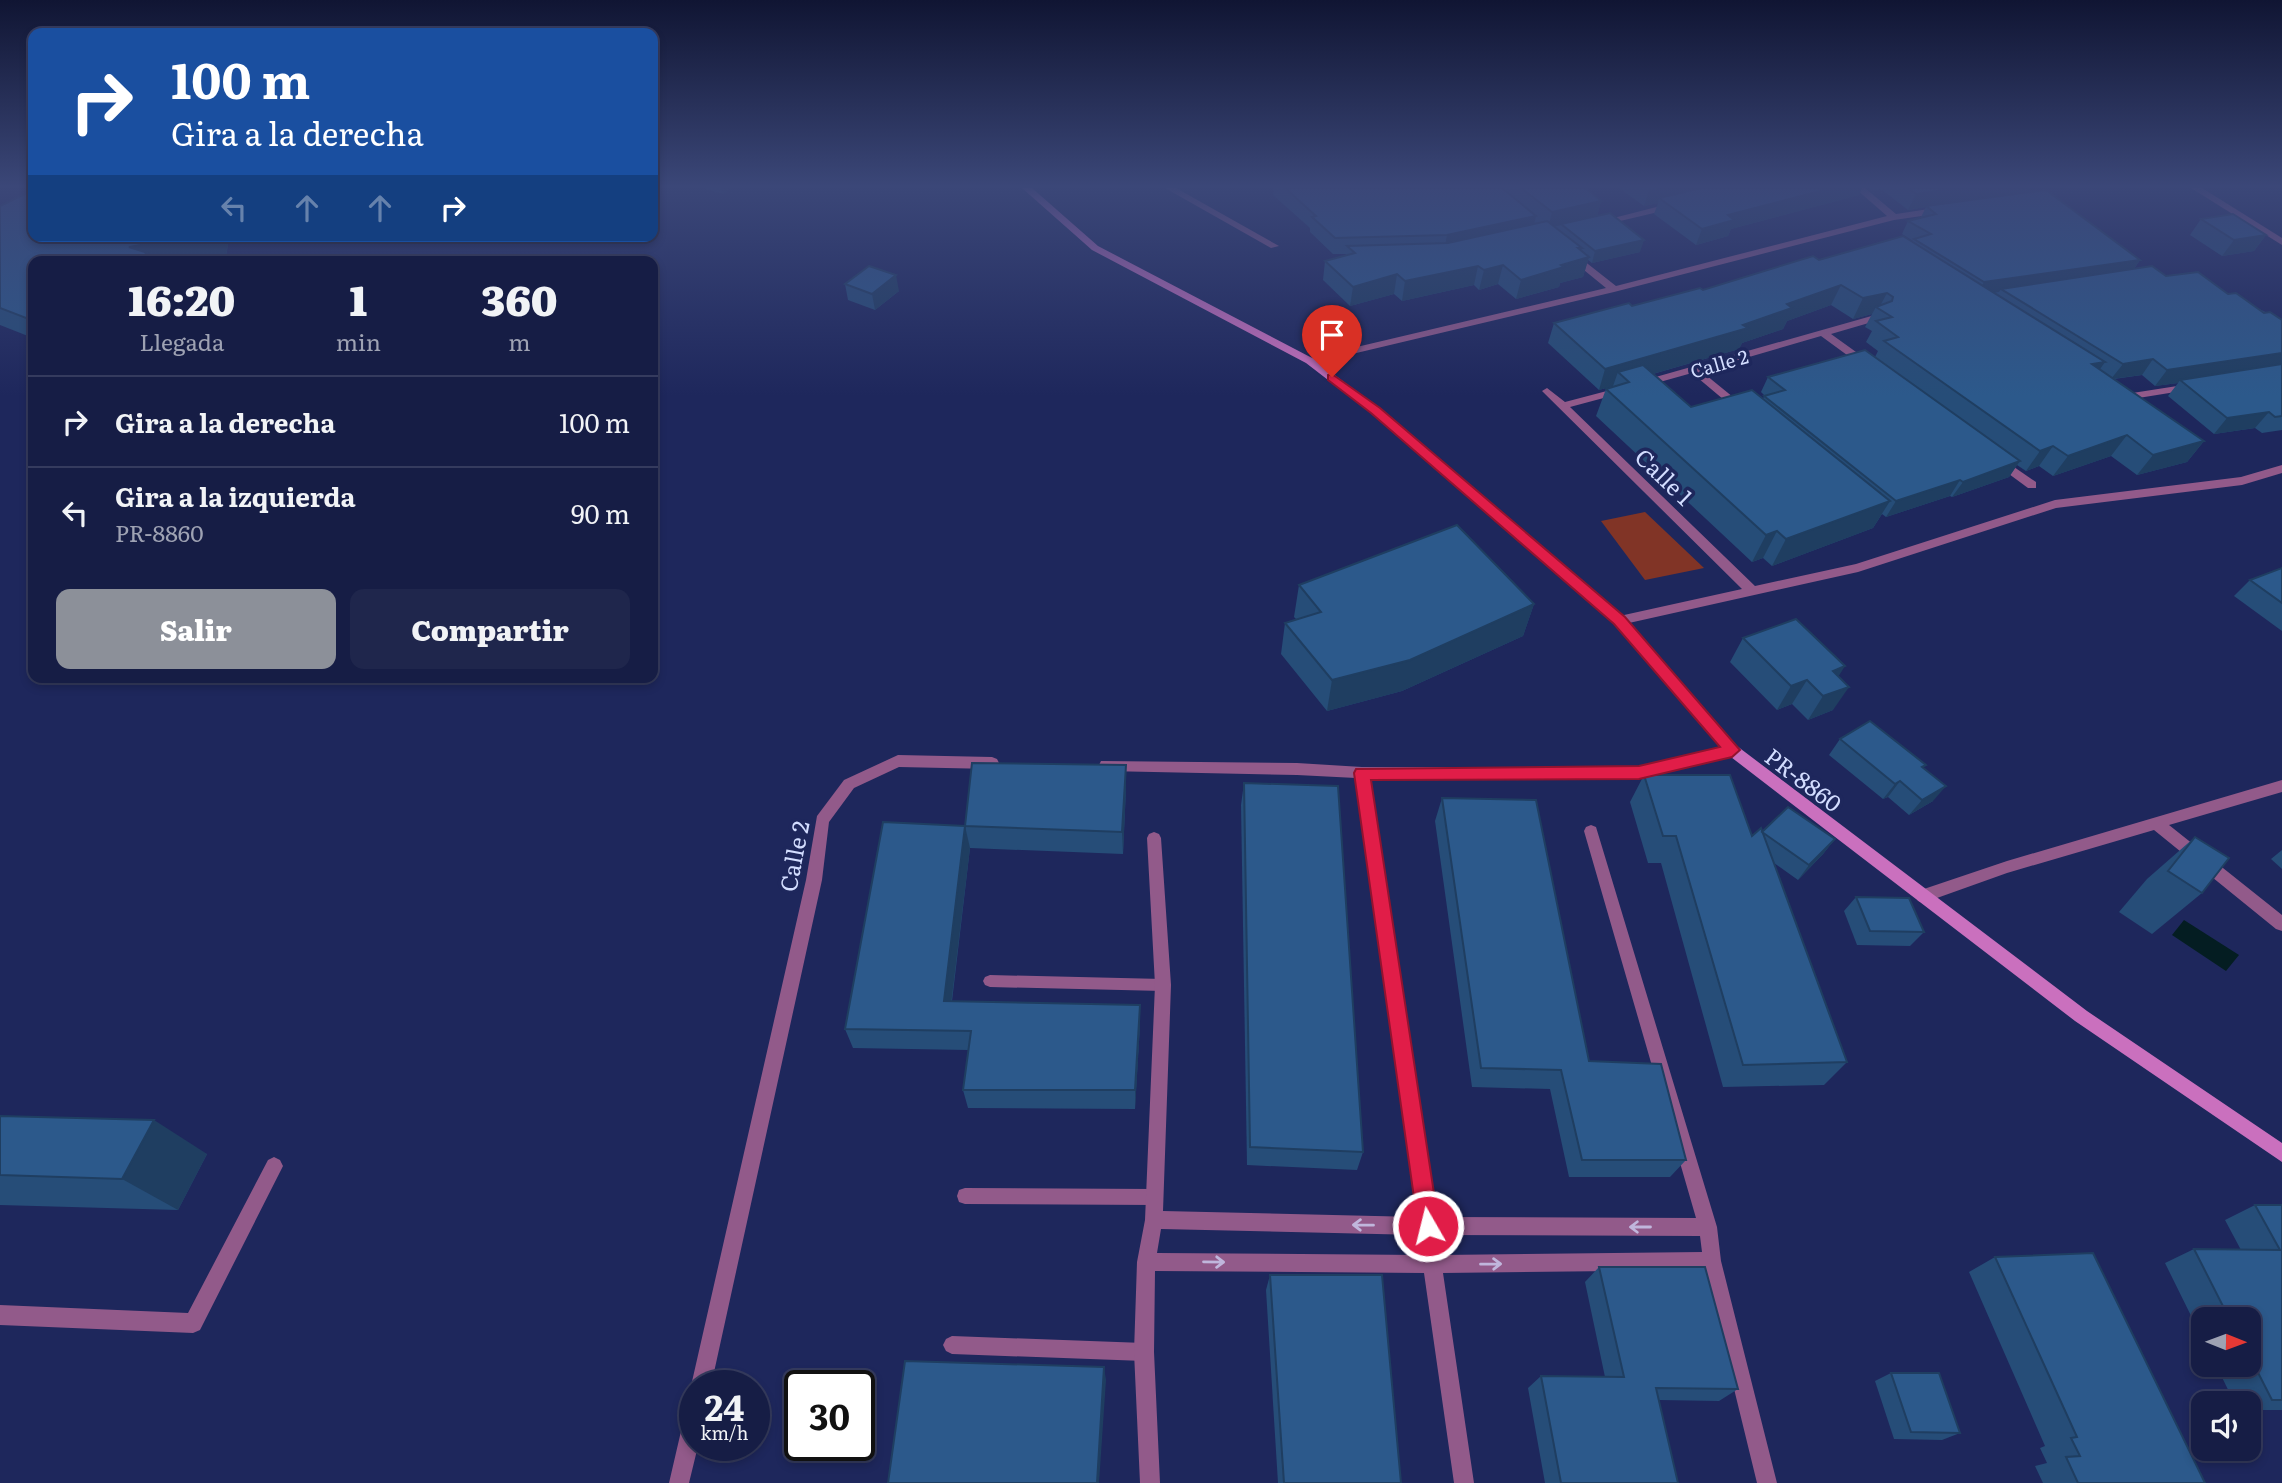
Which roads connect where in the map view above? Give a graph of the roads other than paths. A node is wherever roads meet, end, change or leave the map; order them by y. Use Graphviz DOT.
graph roads {
  1 [pos="1114,257"];
  2 [pos="1574,257"];
  3 [pos="1738,257"];
  4 [pos="1614,289"];
  5 [pos="1875,318"];
  6 [pos="1822,332"];
  7 [pos="1310,361"];
  8 [pos="1694,370"];
  9 [pos="1877,372"];
  10 [pos="2204,385"];
  11 [pos="2114,390"];
  12 [pos="1547,391"];
  13 [pos="1563,406"];
  14 [pos="1754,419"];
  15 [pos="1988,453"];
  16 [pos="2282,469"];
  17 [pos="2032,485"];
  18 [pos="1753,592"];
  19 [pos="1620,620"];
  20 [pos="1732,750"];
  21 [pos="1008,764"];
  22 [pos="1090,765"];
  23 [pos="1362,773"];
  24 [pos="2282,786"];
  25 [pos="2156,823"];
  26 [pos="1591,831"];
  27 [pos="1154,838"];
  28 [pos="1923,896"];
  29 [pos="2282,924"];
  30 [pos="990,981"];
  31 [pos="1163,985"];
  32 [pos="2282,1153"];
  33 [pos="274,1166"];
  34 [pos="965,1196"];
  35 [pos="1155,1197"];
  36 [pos="1154,1220"];
  37 [pos="1428,1226"];
  38 [pos="1708,1227"];
  39 [pos="1712,1261"];
  40 [pos="1146,1262"];
  41 [pos="1434,1264"];
  42 [pos="0,1315"];
  43 [pos="952,1345"];
  44 [pos="1144,1352"];
  45 [pos="705,1370"];
  46 [pos="684,1461"];
  47 [pos="679,1483"];
  48 [pos="1150,1483"];
  49 [pos="1464,1483"];
  50 [pos="1767,1483"];
  1 -- 7 [label="street, PR-8860 / PR-8860"];
  2 -- 4 [label="street"];
  3 -- 4 [label="street"];
  4 -- 7 [label="street"];
  5 -- 6 [label="street, Calle 2"];
  6 -- 8 [label="street, Calle 2"];
  6 -- 9 [label="street"];
  7 -- 19 [label="street, PR-8860 / PR-8860"];
  8 -- 13 [label="street, Calle 2"];
  8 -- 14 [label="street"];
  10 -- 11 [label="street"];
  12 -- 13 [label="street, Calle 1"];
  13 -- 18 [label="street, Calle 1"];
  15 -- 17 [label="street"];
  16 -- 18 [label="street"];
  18 -- 19 [label="street"];
  19 -- 20 [label="street, PR-8860 / PR-8860"];
  20 -- 23 [label="street"];
  20 -- 28 [label="street, PR-8860 / PR-8860"];
  21 -- 45 [label="street, Calle 2"];
  22 -- 23 [label="street"];
  23 -- 37 [label="street"];
  24 -- 25 [label="street"];
  25 -- 28 [label="street"];
  25 -- 29 [label="street"];
  26 -- 38 [label="street"];
  27 -- 31 [label="street"];
  28 -- 32 [label="street, PR-8860 / PR-8860"];
  30 -- 31 [label="lane"];
  31 -- 35 [label="street"];
  33 -- 42 [label="street"];
  34 -- 35 [label="lane"];
  35 -- 36 [label="street"];
  37 -- 36 [label="street, one-way"];
  36 -- 40 [label="street"];
  38 -- 37 [label="street, one-way"];
  37 -- 41 [label="street"];
  38 -- 39 [label="street"];
  41 -- 39 [label="street, one-way"];
  39 -- 50 [label="street"];
  40 -- 41 [label="street, one-way"];
  40 -- 44 [label="street"];
  41 -- 49 [label="street"];
  43 -- 44 [label="lane"];
  44 -- 48 [label="street"];
  46 -- 47 [label="street"];
}
